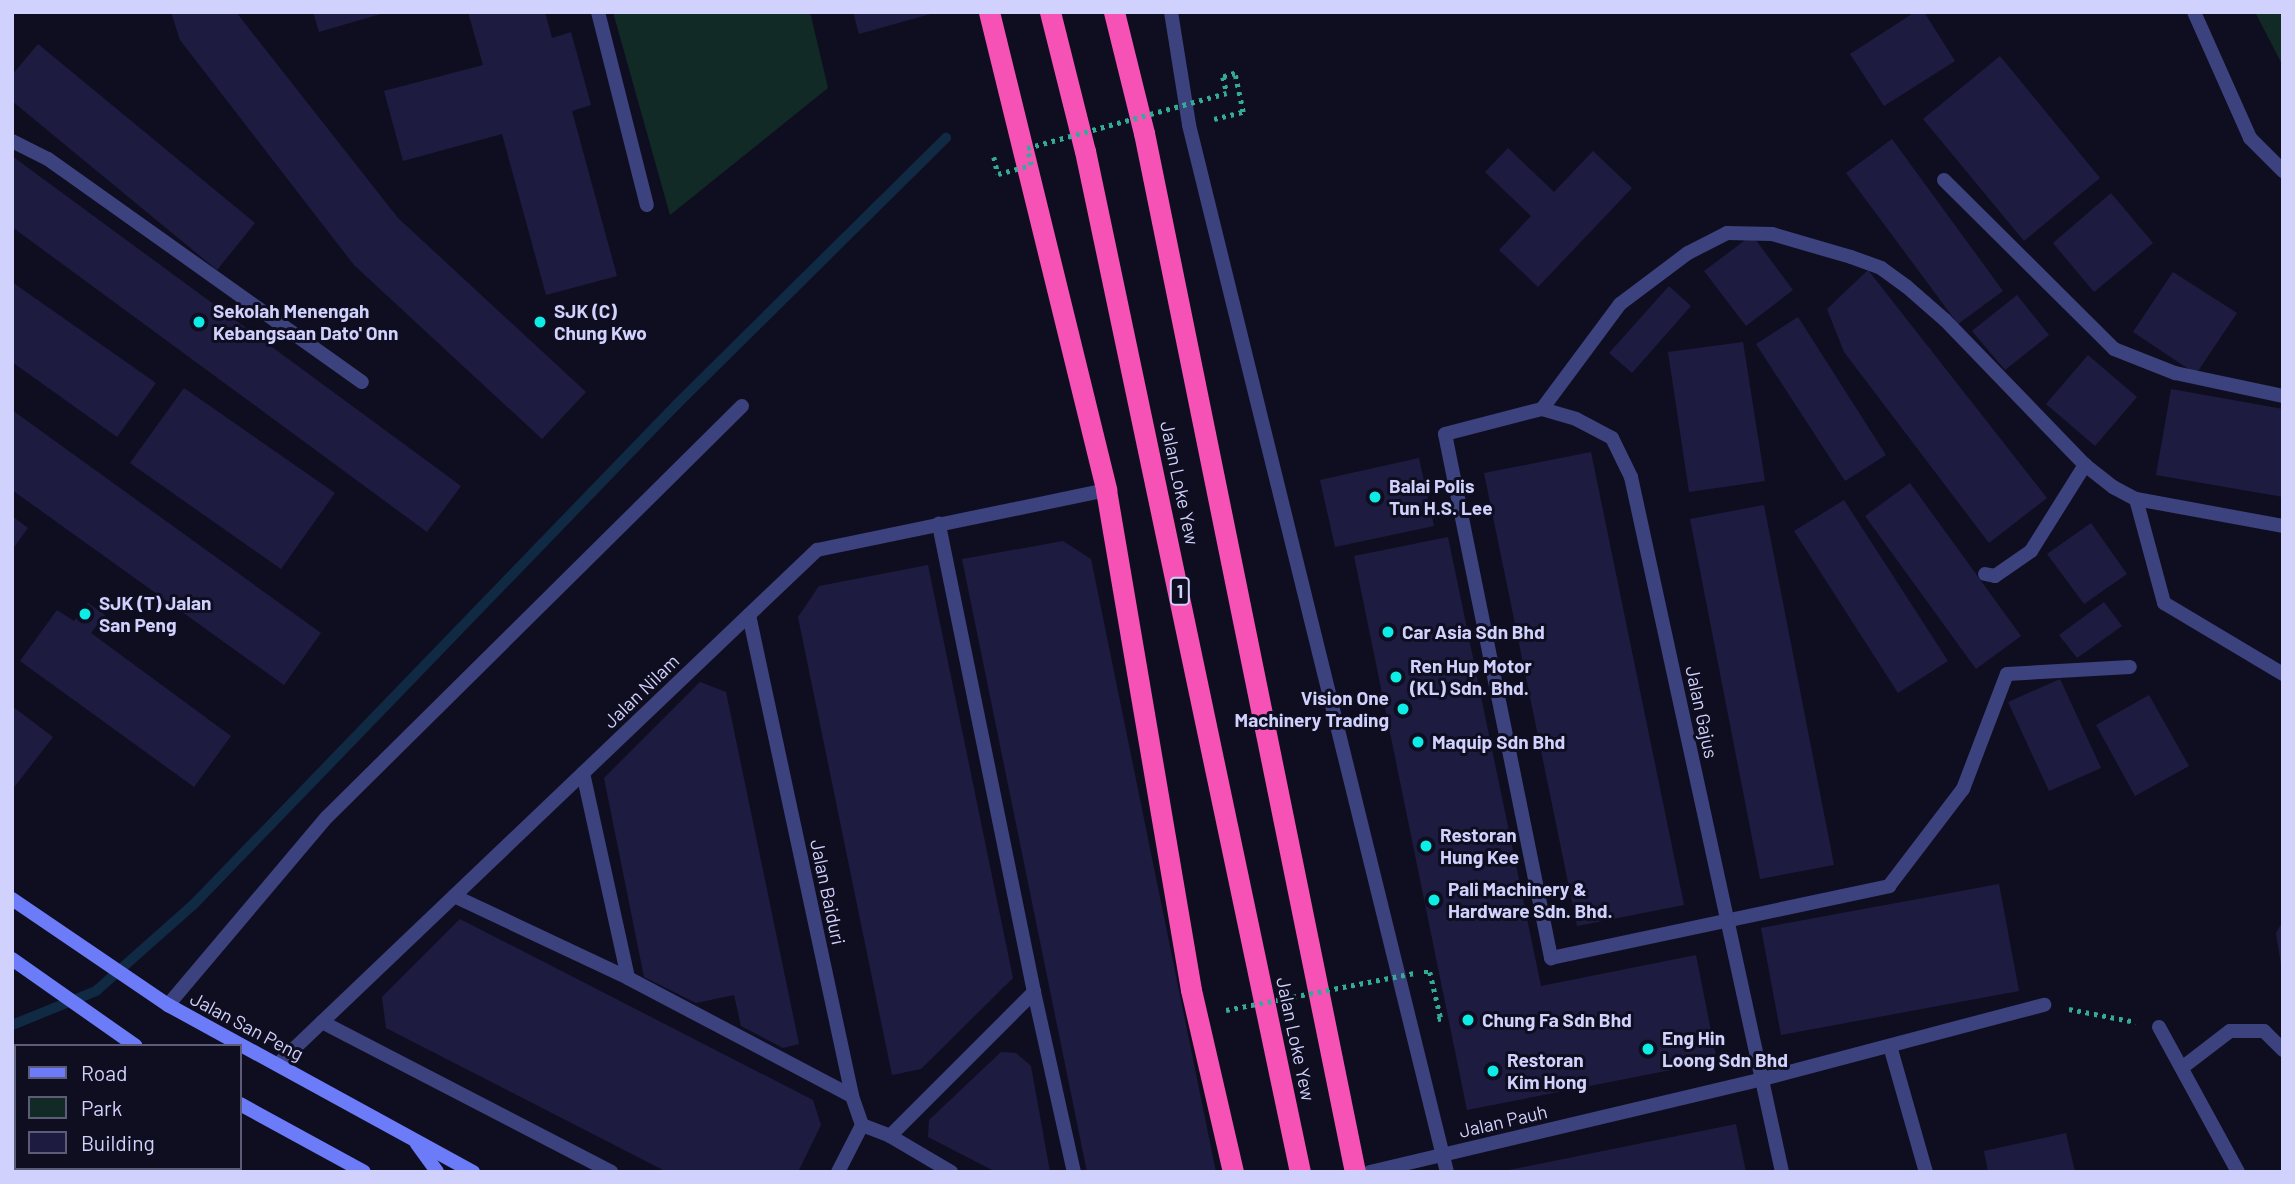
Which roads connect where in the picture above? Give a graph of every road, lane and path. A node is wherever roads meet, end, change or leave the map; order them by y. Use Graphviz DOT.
graph roads {
  1 [pos="598,12"];
  2 [pos="989,12"];
  3 [pos="1050,12"];
  4 [pos="1114,12"];
  5 [pos="1171,12"];
  6 [pos="2194,12"];
  7 [pos="1243,112"];
  8 [pos="12,141"];
  9 [pos="994,157"];
  10 [pos="2283,171"];
  11 [pos="1944,180"];
  12 [pos="647,205"];
  13 [pos="362,382"];
  14 [pos="2283,396"];
  15 [pos="742,406"];
  16 [pos="1542,409"];
  17 [pos="2085,465"];
  18 [pos="1106,490"];
  19 [pos="2136,499"];
  20 [pos="939,524"];
  21 [pos="2283,526"];
  22 [pos="1984,574"];
  23 [pos="749,615"];
  24 [pos="2130,667"];
  25 [pos="2283,674"];
  26 [pos="583,773"];
  27 [pos="454,896"];
  28 [pos="12,899"];
  29 [pos="1728,924"];
  30 [pos="12,959"];
  31 [pos="1414,973"];
  32 [pos="628,978"];
  33 [pos="1034,992"];
  34 [pos="2044,1004"];
  35 [pos="168,1005"];
  36 [pos="1226,1010"];
  37 [pos="322,1022"];
  38 [pos="2159,1027"];
  39 [pos="133,1044"];
  40 [pos="241,1044"];
  41 [pos="242,1045"];
  42 [pos="1890,1045"];
  43 [pos="2283,1050"];
  44 [pos="278,1064"];
  45 [pos="2183,1067"];
  46 [pos="1763,1079"];
  47 [pos="852,1096"];
  48 [pos="242,1105"];
  49 [pos="862,1125"];
  50 [pos="890,1136"];
  51 [pos="414,1140"];
  52 [pos="1445,1154"];
  53 [pos="364,1172"];
  54 [pos="437,1172"];
  55 [pos="473,1172"];
  56 [pos="611,1172"];
  57 [pos="838,1172"];
  58 [pos="951,1172"];
  59 [pos="1074,1172"];
  60 [pos="1234,1172"];
  61 [pos="1300,1172"];
  62 [pos="1355,1172"];
  63 [pos="1370,1172"];
  64 [pos="1447,1172"];
  65 [pos="1782,1172"];
  66 [pos="1926,1172"];
  67 [pos="2238,1172"];
  1 -- 12 [label="street"];
  2 -- 18 [label="highway"];
  3 -- 61 [label="highway, Jalan Loke Yew / 1"];
  4 -- 62 [label="highway, Jalan Loke Yew"];
  5 -- 52 [label="street"];
  6 -- 10 [label="street"];
  7 -- 9 [label="path, bridge"];
  8 -- 13 [label="street"];
  11 -- 14 [label="street"];
  15 -- 35 [label="street"];
  16 -- 17 [label="street"];
  16 -- 29 [label="street, Jalan Gajus"];
  16 -- 29 [label="street"];
  17 -- 19 [label="street"];
  17 -- 22 [label="street"];
  18 -- 20 [label="street, Jalan Nilam"];
  18 -- 60 [label="highway"];
  19 -- 21 [label="street"];
  19 -- 25 [label="street"];
  20 -- 23 [label="street, Jalan Nilam"];
  20 -- 33 [label="street"];
  23 -- 26 [label="street, Jalan Nilam"];
  23 -- 47 [label="street, Jalan Baiduri"];
  24 -- 29 [label="street"];
  26 -- 27 [label="street, Jalan Nilam"];
  26 -- 32 [label="street"];
  27 -- 32 [label="street"];
  27 -- 37 [label="street, Jalan Nilam"];
  28 -- 35 [label="street, Jalan San Peng"];
  29 -- 46 [label="street, Jalan Gajus"];
  30 -- 39 [label="street"];
  31 -- 36 [label="path, bridge"];
  32 -- 47 [label="street"];
  33 -- 50 [label="street"];
  33 -- 59 [label="street"];
  34 -- 38 [label="path"];
  34 -- 42 [label="street, Jalan Pauh"];
  35 -- 40 [label="street, Jalan San Peng"];
  37 -- 44 [label="street, Jalan Nilam"];
  37 -- 56 [label="street"];
  38 -- 45 [label="street"];
  41 -- 44 [label="street, Jalan San Peng"];
  42 -- 46 [label="street, Jalan Pauh"];
  42 -- 66 [label="street"];
  43 -- 45 [label="street"];
  44 -- 51 [label="street, Jalan San Peng"];
  45 -- 67 [label="street"];
  46 -- 52 [label="street, Jalan Pauh"];
  46 -- 65 [label="street, Jalan Gajus"];
  47 -- 49 [label="street, Jalan Baiduri"];
  48 -- 53 [label="street"];
  49 -- 50 [label="street"];
  49 -- 57 [label="street"];
  50 -- 58 [label="street"];
  51 -- 54 [label="street"];
  51 -- 55 [label="street, Jalan San Peng"];
  52 -- 63 [label="street, Jalan Pauh"];
  52 -- 64 [label="street"];
}
